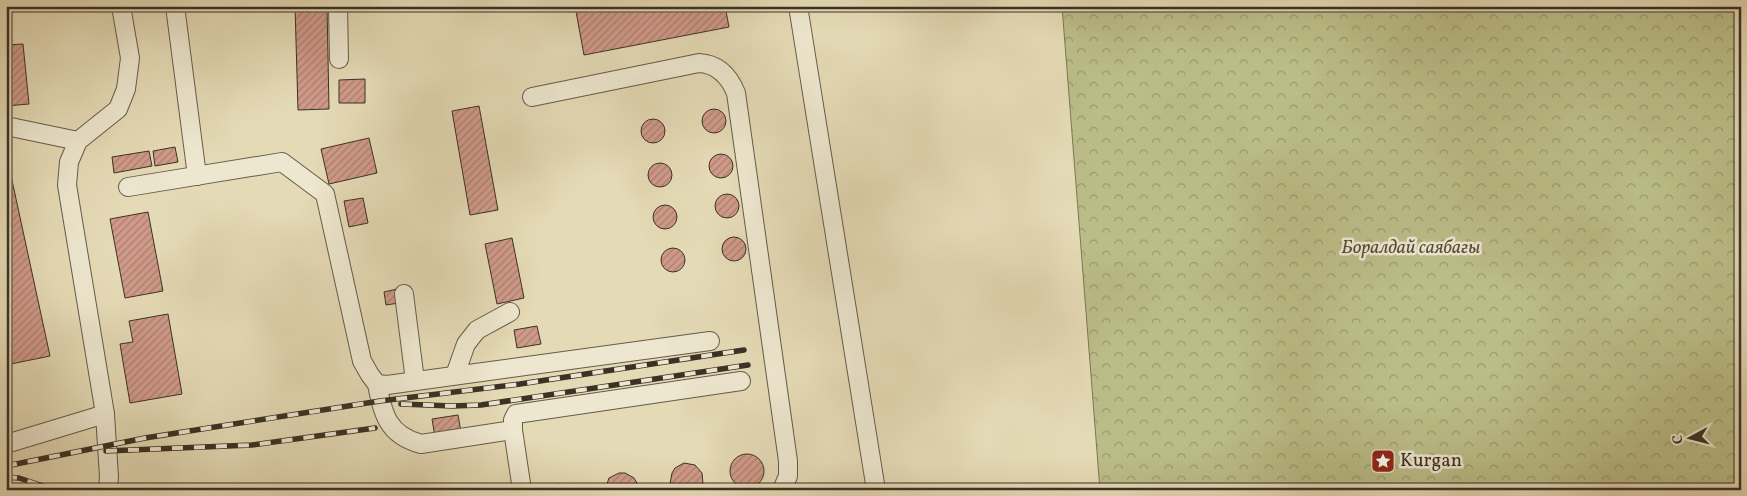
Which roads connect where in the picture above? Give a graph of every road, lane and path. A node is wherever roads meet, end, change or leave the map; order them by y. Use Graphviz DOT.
graph roads {
  1 [pos="121,6"];
  2 [pos="175,6"];
  3 [pos="338,6"];
  4 [pos="798,6"];
  5 [pos="339,58"];
  6 [pos="532,97"];
  7 [pos="6,126"];
  8 [pos="78,141"];
  9 [pos="197,176"];
  10 [pos="128,187"];
  11 [pos="404,294"];
  12 [pos="510,312"];
  13 [pos="710,341"];
  14 [pos="455,375"];
  15 [pos="415,381"];
  16 [pos="741,381"];
  17 [pos="377,384"];
  18 [pos="105,414"];
  19 [pos="513,430"];
  20 [pos="6,444"];
  21 [pos="108,490"];
  22 [pos="522,490"];
  23 [pos="782,490"];
  24 [pos="876,490"];
  1 -- 8 [label="street"];
  2 -- 9 [label="street"];
  3 -- 5 [label="street"];
  4 -- 24 [label="street"];
  6 -- 23 [label="street"];
  7 -- 8 [label="street"];
  8 -- 18 [label="street"];
  9 -- 10 [label="street"];
  9 -- 17 [label="street"];
  11 -- 15 [label="street"];
  12 -- 14 [label="street"];
  13 -- 14 [label="street"];
  14 -- 15 [label="street"];
  15 -- 17 [label="street"];
  16 -- 19 [label="street"];
  17 -- 19 [label="street"];
  18 -- 20 [label="street"];
  18 -- 21 [label="street"];
  19 -- 22 [label="street"];
}
